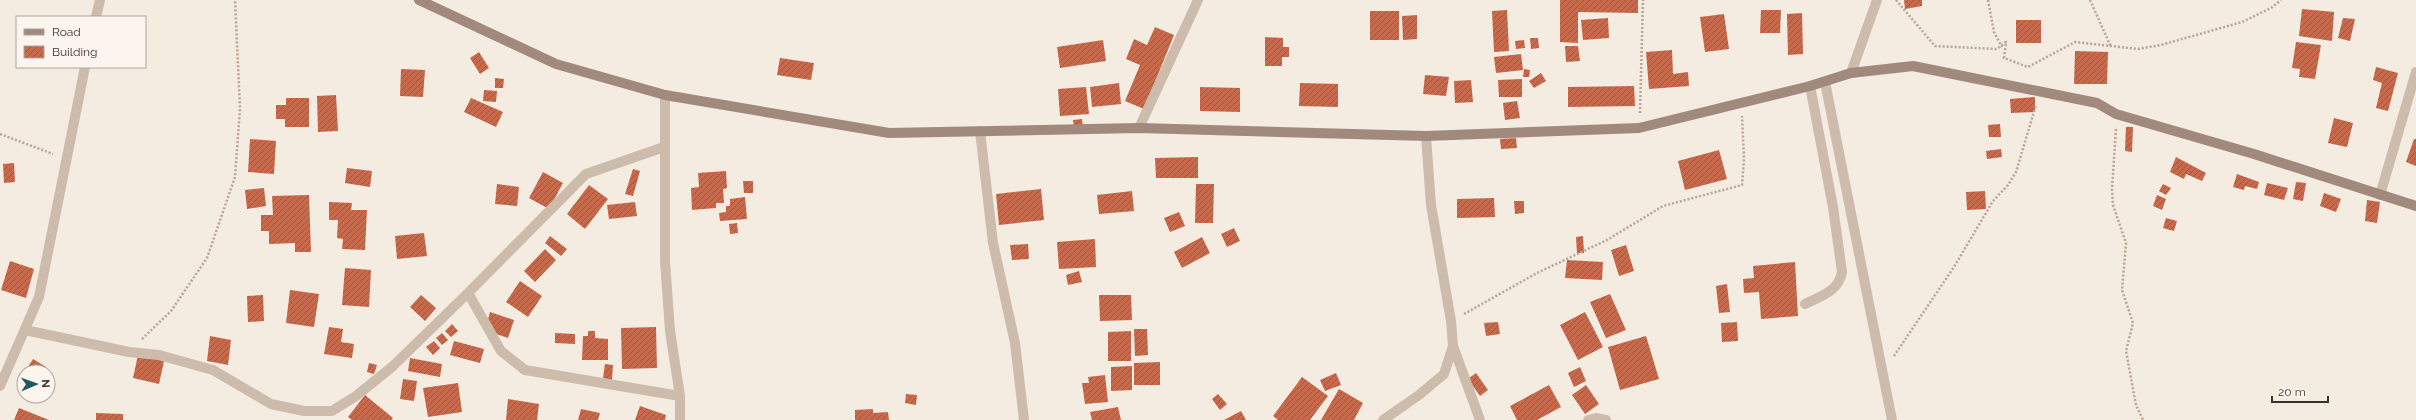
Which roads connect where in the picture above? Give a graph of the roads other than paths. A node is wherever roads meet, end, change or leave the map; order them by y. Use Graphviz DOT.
graph roads {
  1 [pos="100,0"];
  2 [pos="419,0"];
  3 [pos="1198,0"];
  4 [pos="1877,0"];
  5 [pos="96,16"];
  6 [pos="84,68"];
  7 [pos="2416,72"];
  8 [pos="1851,73"];
  9 [pos="1825,82"];
  10 [pos="1810,86"];
  11 [pos="665,94"];
  12 [pos="1139,128"];
  13 [pos="980,131"];
  14 [pos="1426,136"];
  15 [pos="664,147"];
  16 [pos="2380,195"];
  17 [pos="2416,206"];
  18 [pos="468,293"];
  19 [pos="1805,304"];
  20 [pos="25,330"];
  21 [pos="1453,346"];
  22 [pos="0,386"];
  23 [pos="680,396"];
  24 [pos="680,420"];
  25 [pos="1024,420"];
  26 [pos="1383,420"];
  27 [pos="1480,420"];
  28 [pos="1588,420"];
  29 [pos="1606,420"];
  30 [pos="1892,420"];
  1 -- 5 [label="street"];
  2 -- 11 [label="street"];
  3 -- 12 [label="street"];
  4 -- 8 [label="street"];
  6 -- 20 [label="street"];
  7 -- 16 [label="street"];
  8 -- 9 [label="street"];
  8 -- 16 [label="street"];
  9 -- 10 [label="street"];
  9 -- 30 [label="street"];
  10 -- 14 [label="street"];
  10 -- 19 [label="street"];
  11 -- 13 [label="street"];
  11 -- 15 [label="street"];
  12 -- 13 [label="street"];
  12 -- 14 [label="street"];
  13 -- 25 [label="street"];
  14 -- 21 [label="street"];
  15 -- 18 [label="street"];
  15 -- 23 [label="street"];
  16 -- 17 [label="street"];
  18 -- 20 [label="street"];
  18 -- 23 [label="street"];
  20 -- 22 [label="street"];
  21 -- 26 [label="street"];
  21 -- 27 [label="street"];
  23 -- 24 [label="street"];
  28 -- 29 [label="street"];
}
